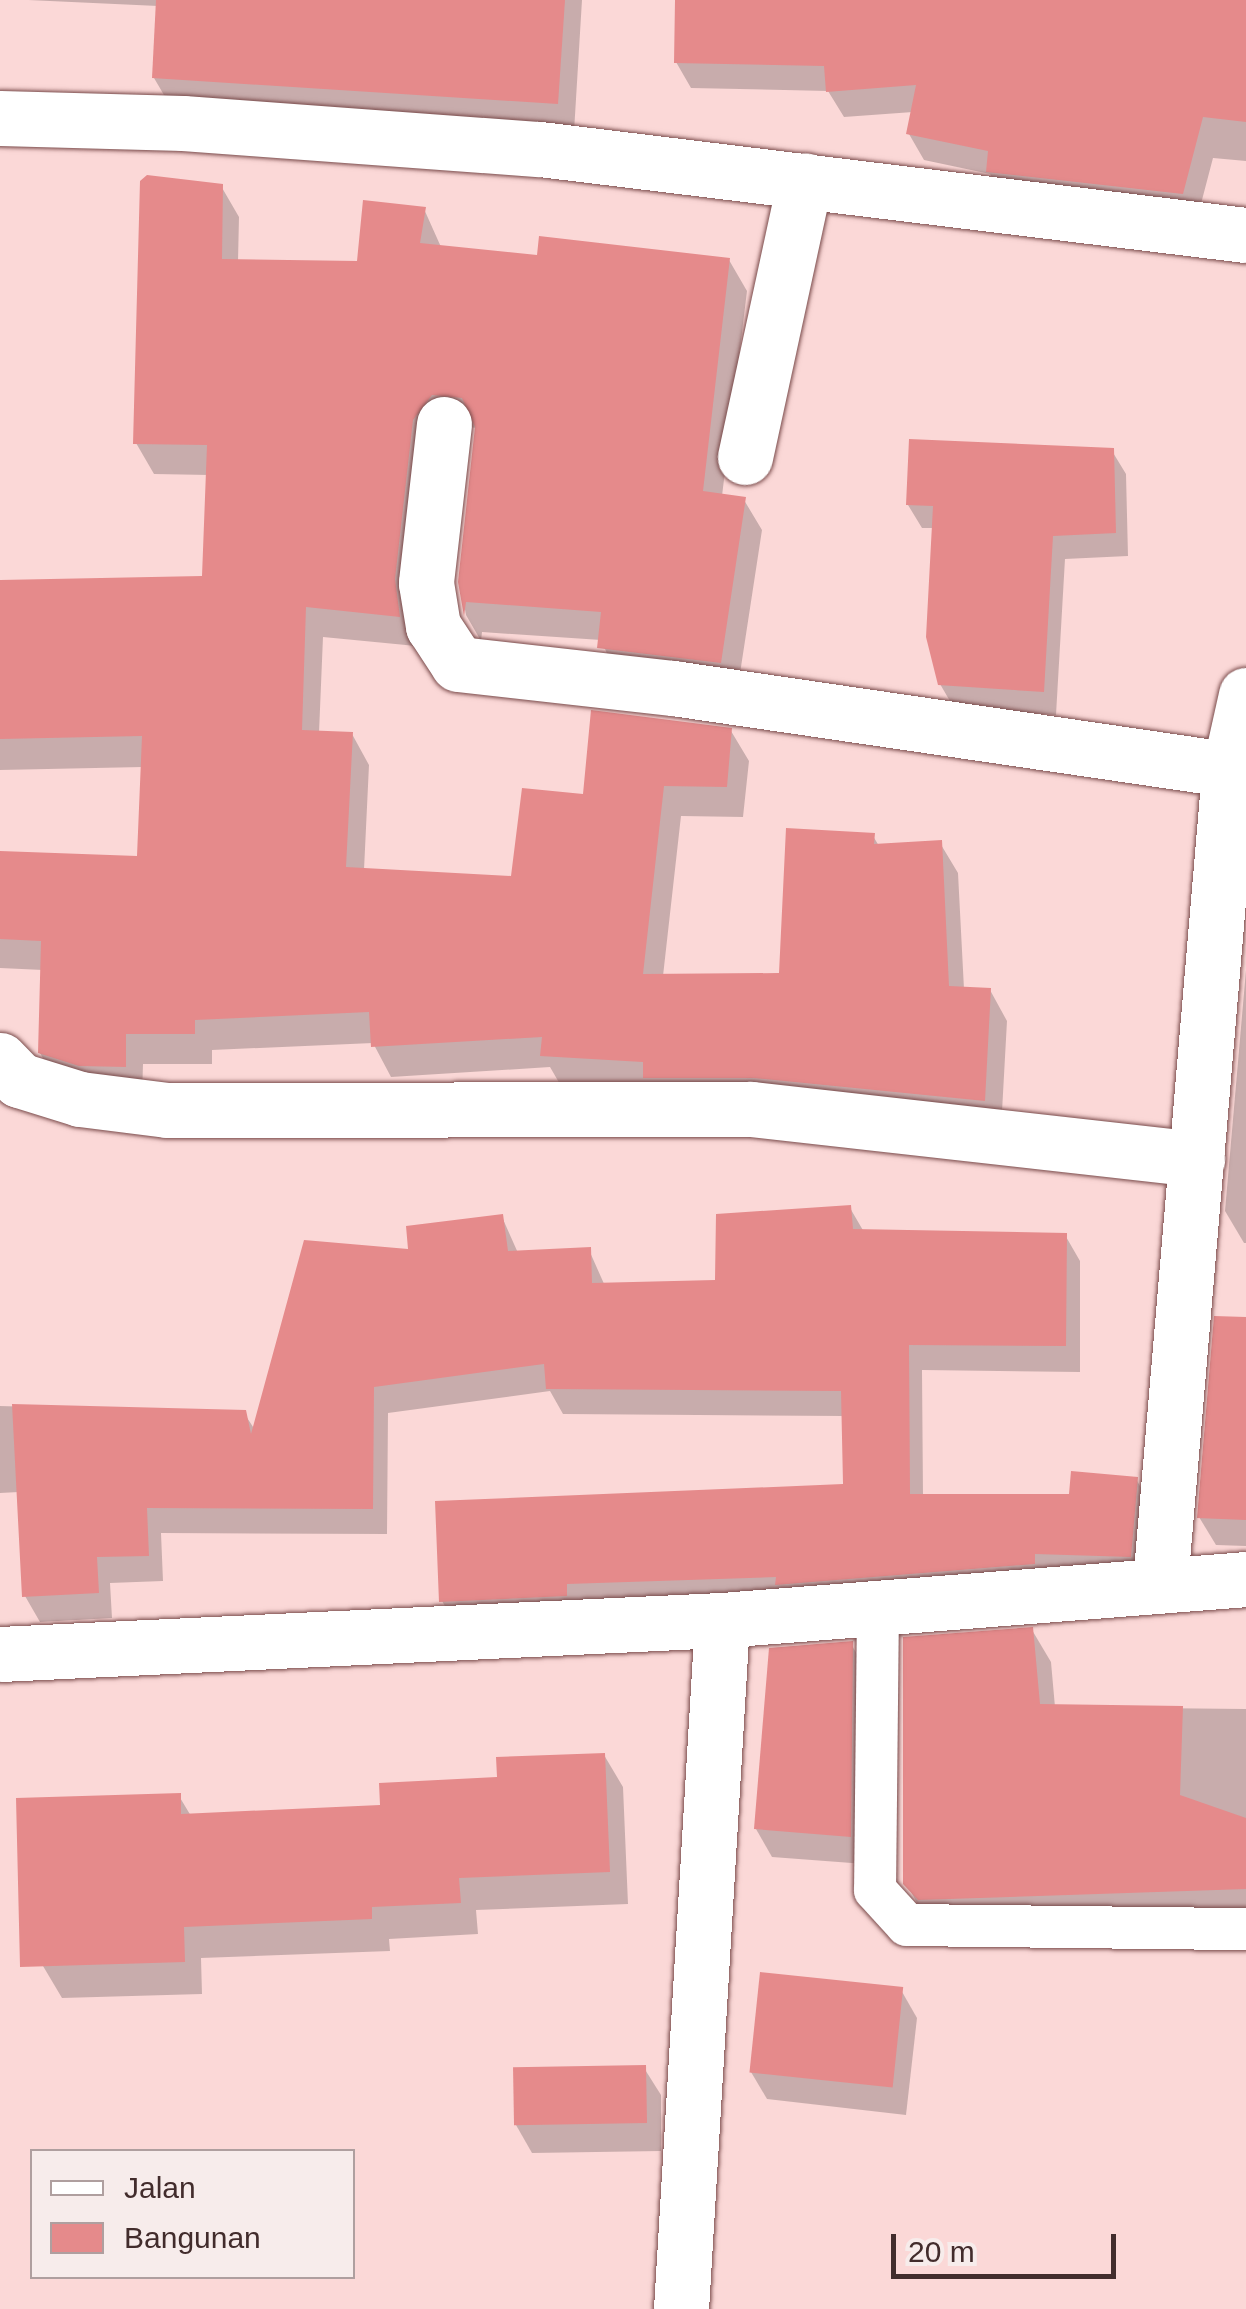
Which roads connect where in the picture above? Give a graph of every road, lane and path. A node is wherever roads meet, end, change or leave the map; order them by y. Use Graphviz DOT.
graph roads {
  1 [pos="0,118"];
  2 [pos="805,180"];
  3 [pos="1246,234"];
  4 [pos="444,424"];
  5 [pos="745,458"];
  6 [pos="1246,694"];
  7 [pos="1237,772"];
  8 [pos="0,1060"];
  9 [pos="1198,1159"];
  10 [pos="1246,1579"];
  11 [pos="1160,1583"];
  12 [pos="878,1607"];
  13 [pos="722,1620"];
  14 [pos="0,1654"];
  15 [pos="1246,1929"];
  16 [pos="681,2309"];
  1 -- 2 [label="street"];
  2 -- 3 [label="street"];
  2 -- 5 [label="street"];
  4 -- 7 [label="street"];
  6 -- 7 [label="street"];
  7 -- 9 [label="street"];
  8 -- 9 [label="street"];
  9 -- 11 [label="street"];
  10 -- 11 [label="street"];
  11 -- 12 [label="street"];
  12 -- 13 [label="street"];
  12 -- 15 [label="lane"];
  13 -- 14 [label="street"];
  13 -- 16 [label="street"];
}
